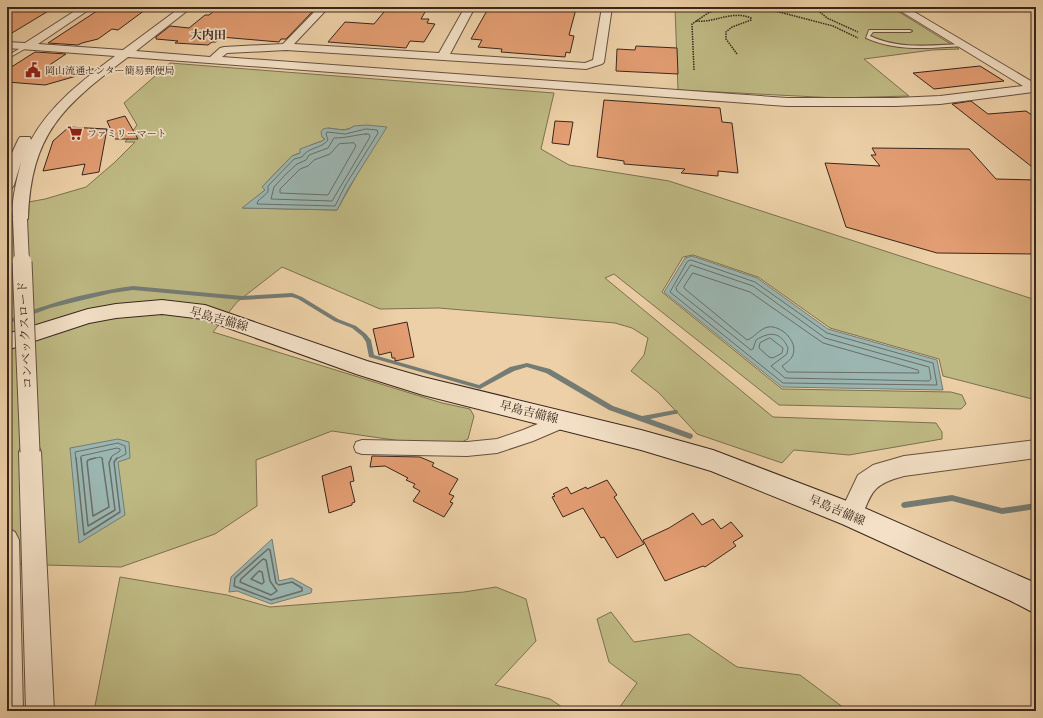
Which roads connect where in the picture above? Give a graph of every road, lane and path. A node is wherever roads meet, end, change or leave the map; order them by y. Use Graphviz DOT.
graph roads {
  1 [pos="88,7"];
  2 [pos="177,7"];
  3 [pos="187,7"];
  4 [pos="324,7"];
  5 [pos="470,7"];
  6 [pos="606,7"];
  7 [pos="726,7"];
  8 [pos="760,7"];
  9 [pos="814,7"];
  10 [pos="899,7"];
  11 [pos="772,8"];
  12 [pos="696,21"];
  13 [pos="910,31"];
  14 [pos="868,37"];
  15 [pos="860,39"];
  16 [pos="7,45"];
  17 [pos="963,45"];
  18 [pos="26,47"];
  19 [pos="286,48"];
  20 [pos="120,54"];
  21 [pos="738,54"];
  22 [pos="444,57"];
  23 [pos="7,58"];
  24 [pos="212,60"];
  25 [pos="694,70"];
  26 [pos="1035,88"];
  27 [pos="7,185"];
  28 [pos="7,342"];
  29 [pos="562,421"];
  30 [pos="362,447"];
  31 [pos="1036,449"];
  32 [pos="851,515"];
  33 [pos="7,540"];
  34 [pos="1036,600"];
  35 [pos="9,711"];
  36 [pos="40,711"];
  1 -- 18 [label="street"];
  2 -- 20 [label="street, コンベックスロード"];
  3 -- 20 [label="street, コンベックスロード"];
  4 -- 19 [label="street"];
  5 -- 22 [label="street"];
  6 -- 22 [label="street"];
  7 -- 12 [label="path"];
  8 -- 11 [label="path"];
  9 -- 14 [label="path"];
  10 -- 17 [label="street"];
  11 -- 15 [label="path"];
  12 -- 21 [label="path"];
  12 -- 25 [label="path"];
  13 -- 14 [label="lane"];
  14 -- 17 [label="lane"];
  16 -- 18 [label="street"];
  17 -- 26 [label="street"];
  18 -- 20 [label="street"];
  18 -- 23 [label="lane"];
  19 -- 22 [label="street"];
  19 -- 24 [label="street"];
  20 -- 24 [label="street"];
  20 -- 27 [label="street, コンベックスロード"];
  20 -- 36 [label="street, コンベックスロード, bridge"];
  24 -- 26 [label="street"];
  28 -- 29 [label="main road, 早島吉備線"];
  29 -- 30 [label="street"];
  29 -- 32 [label="main road, 早島吉備線"];
  31 -- 32 [label="street"];
  32 -- 34 [label="main road, 早島吉備線"];
  33 -- 35 [label="street"];
}
